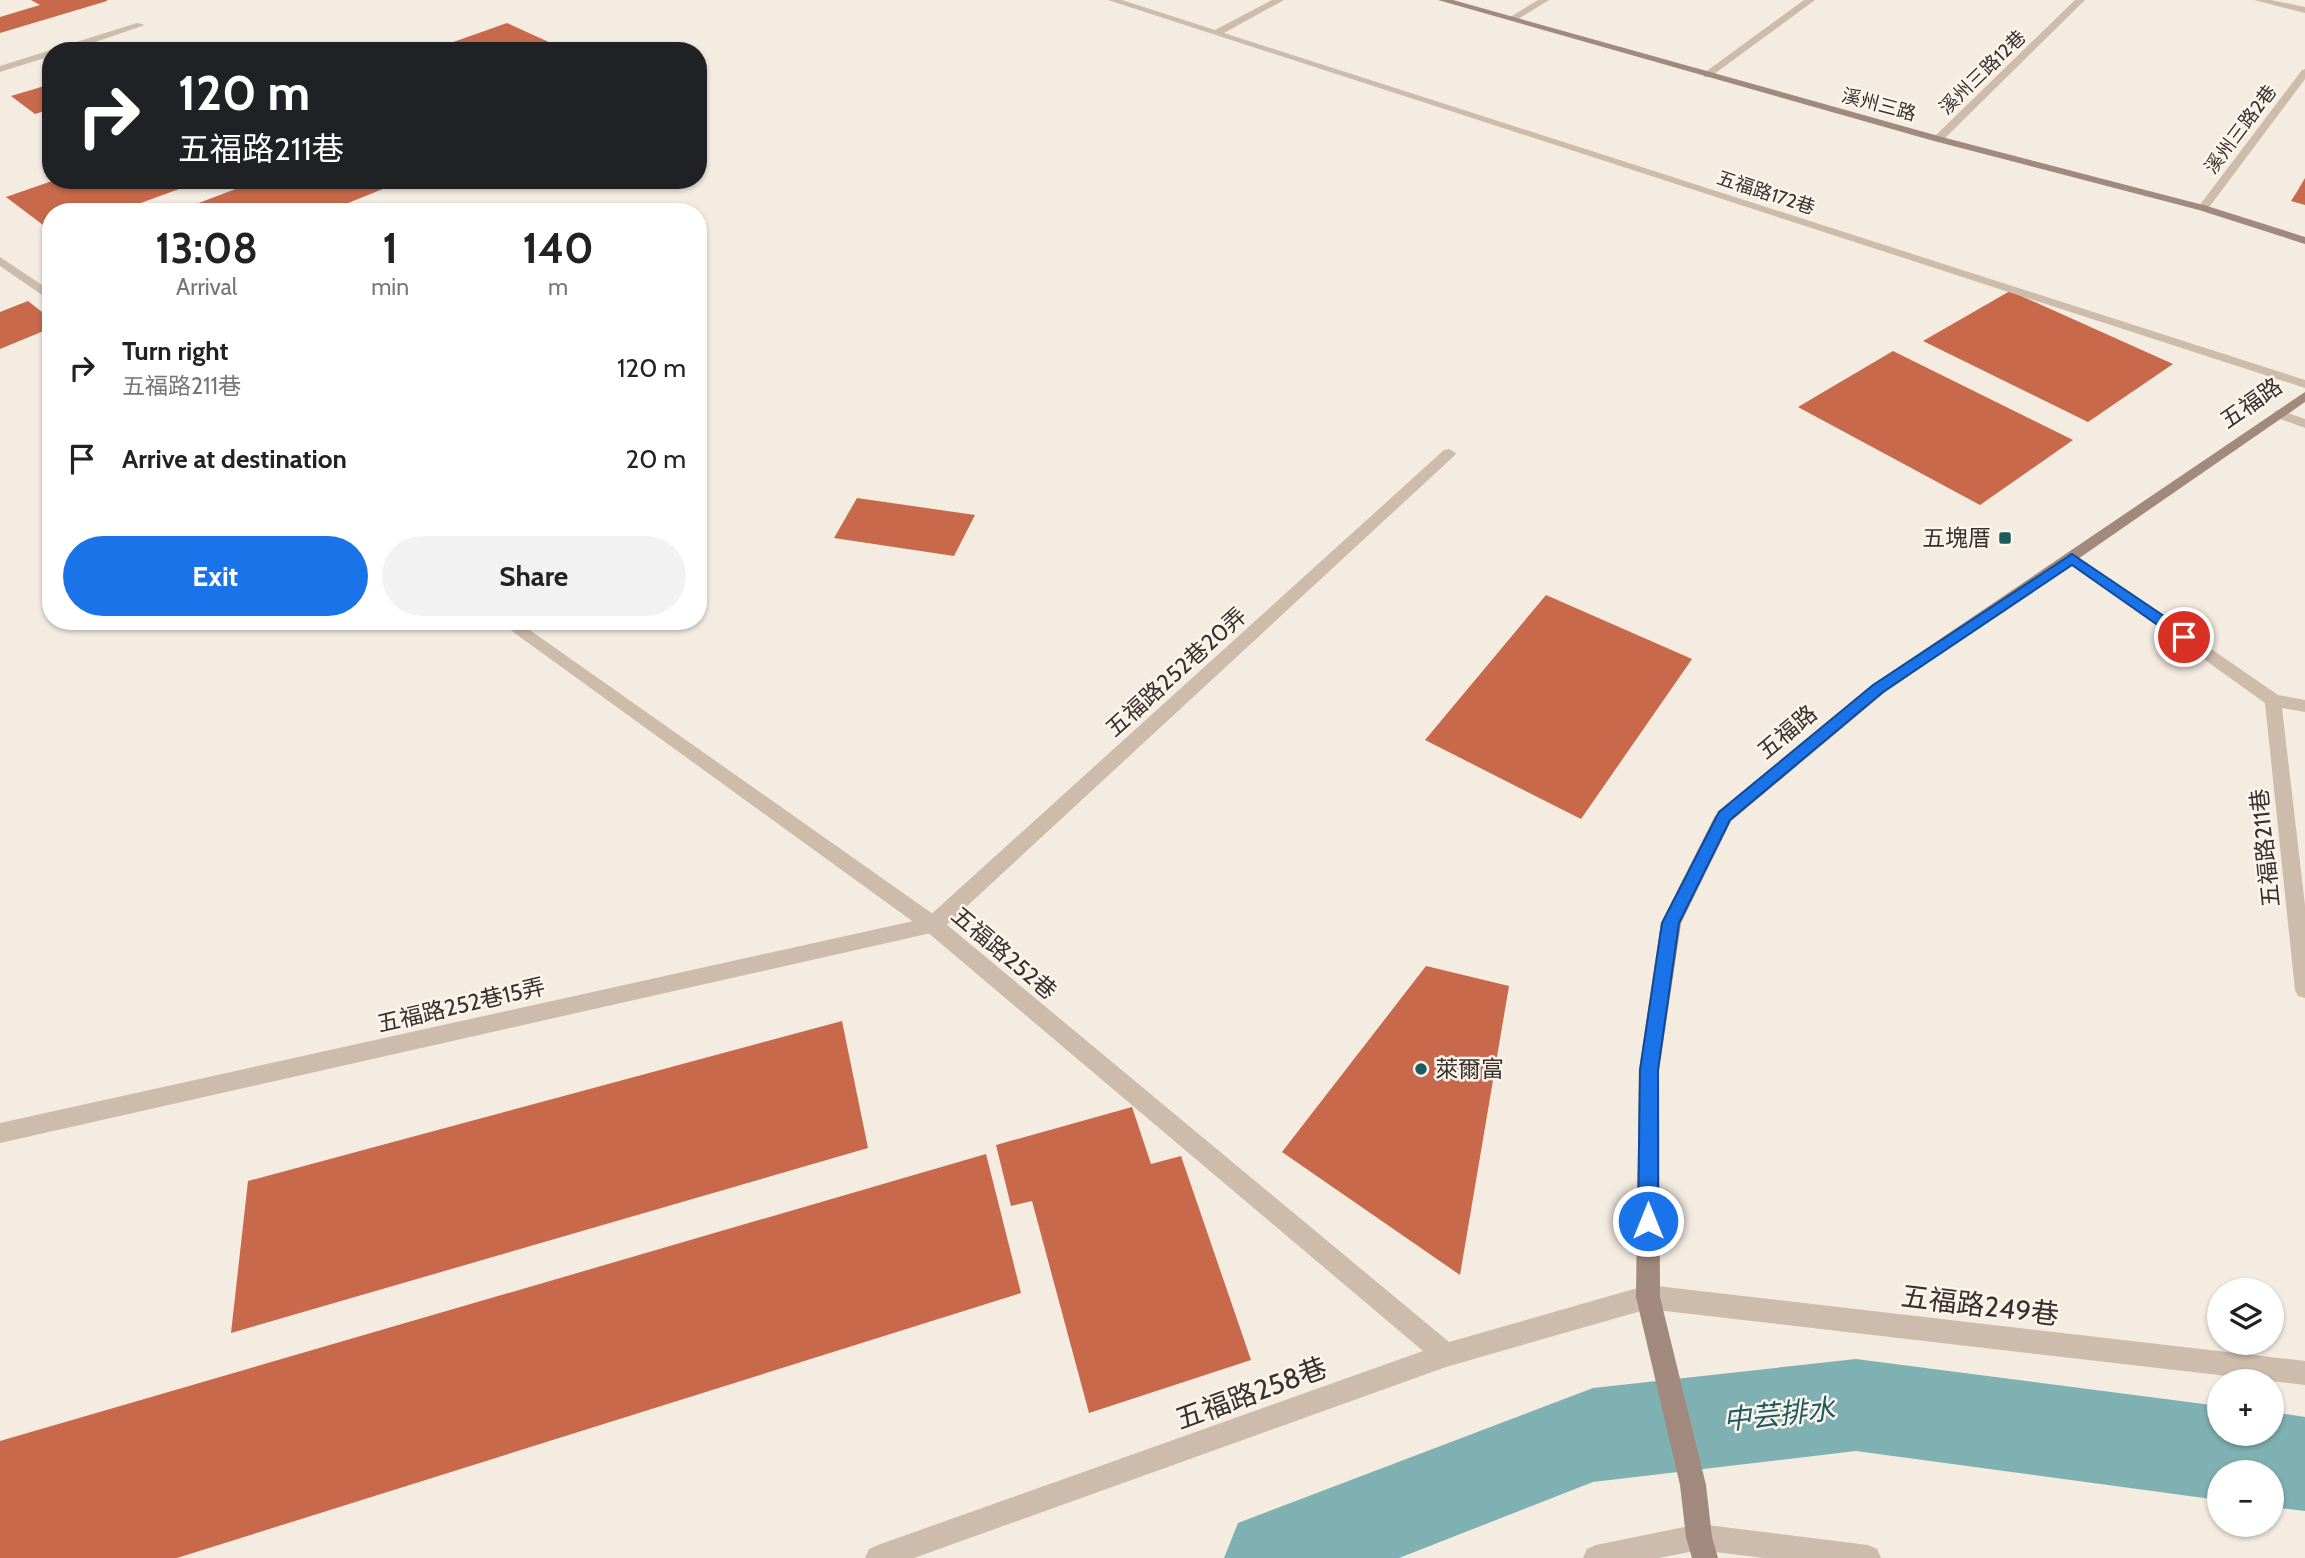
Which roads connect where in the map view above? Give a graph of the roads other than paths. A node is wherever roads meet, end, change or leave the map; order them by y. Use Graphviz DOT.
graph roads {
  1 [pos="1113,0"];
  2 [pos="1279,0"];
  3 [pos="1443,0"];
  4 [pos="1544,0"];
  5 [pos="1810,0"];
  6 [pos="2080,0"];
  7 [pos="2259,0"];
  8 [pos="2305,10"];
  9 [pos="1512,19"];
  10 [pos="140,25"];
  11 [pos="1216,33"];
  12 [pos="86,42"];
  13 [pos="42,56"];
  14 [pos="0,69"];
  15 [pos="2305,72"];
  16 [pos="1707,75"];
  17 [pos="1938,139"];
  18 [pos="2203,208"];
  19 [pos="2305,241"];
  20 [pos="0,261"];
  21 [pos="42,291"];
  22 [pos="2305,384"];
  23 [pos="2305,396"];
  24 [pos="2280,414"];
  25 [pos="2305,424"];
  26 [pos="1449,453"];
  27 [pos="2072,558"];
  28 [pos="519,630"];
  29 [pos="2273,700"];
  30 [pos="2305,706"];
  31 [pos="933,925"];
  32 [pos="2305,990"];
  33 [pos="0,1133"];
  34 [pos="1651,1306"];
  35 [pos="1446,1355"];
  36 [pos="2305,1373"];
  37 [pos="1702,1547"];
  38 [pos="878,1558"];
  39 [pos="1595,1558"];
  40 [pos="1868,1558"];
  1 -- 11 [label="street, 五福路172巷"];
  2 -- 11 [label="street"];
  3 -- 9 [label="street, 溪州三路"];
  4 -- 9 [label="street"];
  5 -- 16 [label="street"];
  6 -- 17 [label="street, 溪州三路12巷"];
  7 -- 8 [label="street"];
  9 -- 16 [label="street, 溪州三路"];
  10 -- 12 [label="street"];
  11 -- 22 [label="street, 五福路172巷"];
  13 -- 14 [label="street"];
  15 -- 18 [label="street, 溪州三路2巷"];
  16 -- 17 [label="street, 溪州三路"];
  17 -- 18 [label="street, 溪州三路"];
  18 -- 19 [label="street, 溪州三路"];
  20 -- 21 [label="street"];
  23 -- 24 [label="street, 五福路"];
  24 -- 25 [label="street"];
  24 -- 27 [label="street, 五福路"];
  26 -- 31 [label="street, 五福路252巷20弄"];
  27 -- 29 [label="street"];
  27 -- 34 [label="street, 五福路"];
  28 -- 31 [label="street, 五福路252巷"];
  29 -- 30 [label="street"];
  29 -- 32 [label="street, 五福路211巷"];
  31 -- 33 [label="street, 五福路252巷15弄"];
  31 -- 35 [label="street, 五福路252巷"];
  34 -- 35 [label="street, 五福路258巷"];
  34 -- 36 [label="street, 五福路249巷"];
  34 -- 37 [label="street, 五福路"];
  35 -- 38 [label="street, 五福路258巷"];
  37 -- 39 [label="street"];
  37 -- 40 [label="street"];
}
